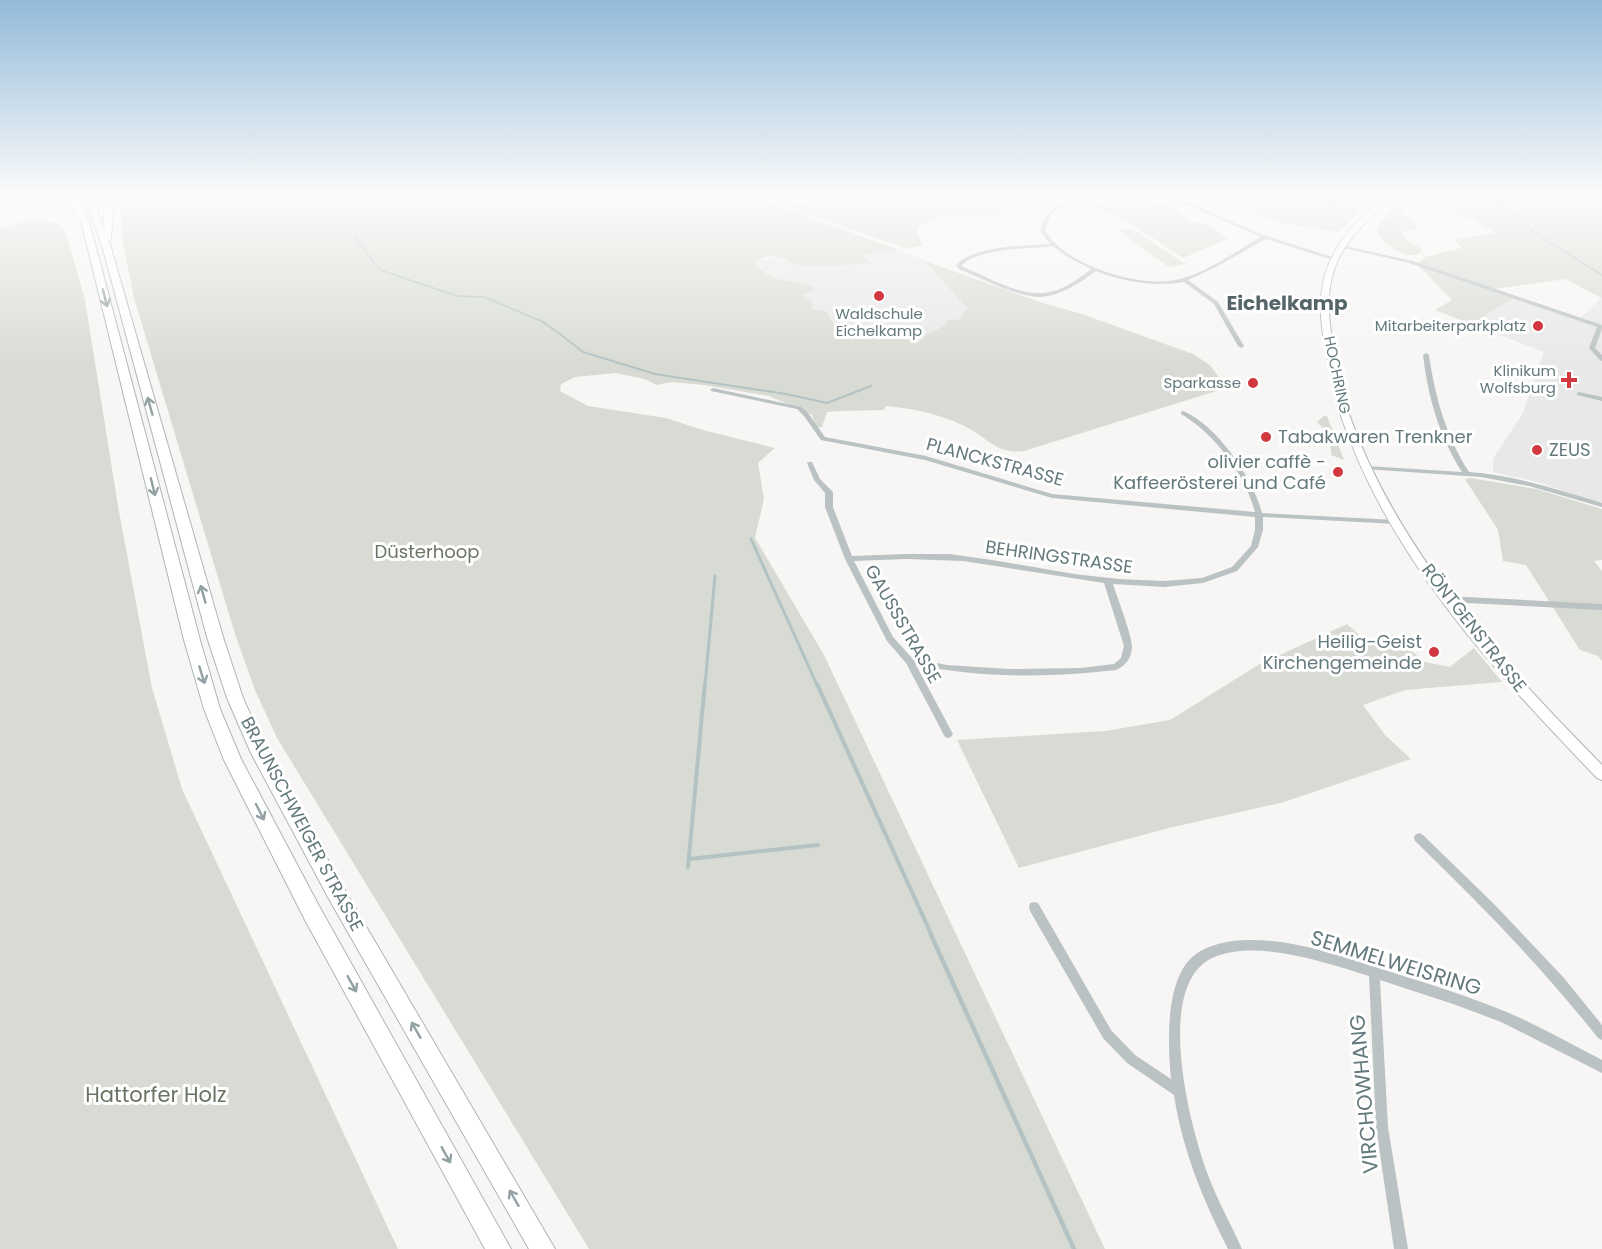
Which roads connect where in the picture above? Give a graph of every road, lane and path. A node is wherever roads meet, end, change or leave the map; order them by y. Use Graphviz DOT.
graph roads {
  1 [pos="93,252"];
  2 [pos="108,252"];
  3 [pos="992,252"];
  4 [pos="1063,252"];
  5 [pos="1237,252"];
  6 [pos="1314,252"];
  7 [pos="1339,252"];
  8 [pos="1368,252"];
  9 [pos="1335,259"];
  10 [pos="1095,269"];
  11 [pos="1185,280"];
  12 [pos="1601,327"];
  13 [pos="1241,346"];
  14 [pos="1426,355"];
  15 [pos="1602,359"];
  16 [pos="713,390"];
  17 [pos="1579,394"];
  18 [pos="1602,399"];
  19 [pos="1183,412"];
  20 [pos="810,463"];
  21 [pos="1366,468"];
  22 [pos="1466,473"];
  23 [pos="1602,505"];
  24 [pos="1261,515"];
  25 [pos="1396,522"];
  26 [pos="849,559"];
  27 [pos="1108,582"];
  28 [pos="1447,599"];
  29 [pos="1602,607"];
  30 [pos="909,661"];
  31 [pos="948,734"];
  32 [pos="1602,774"];
  33 [pos="1419,838"];
  34 [pos="1034,907"];
  35 [pos="1374,972"];
  36 [pos="1602,1034"];
  37 [pos="1602,1067"];
  38 [pos="1177,1090"];
  39 [pos="499,1249"];
  40 [pos="543,1249"];
  41 [pos="1235,1249"];
  42 [pos="1401,1249"];
  1 -- 39 [label="highway, BRAUNSCHWEIGER STRASSE, one-way"];
  40 -- 2 [label="highway, BRAUNSCHWEIGER STRASSE, one-way"];
  3 -- 10 [label="street"];
  4 -- 10 [label="street"];
  5 -- 11 [label="street"];
  6 -- 9 [label="street"];
  7 -- 9 [label="street, HOCHRING"];
  8 -- 12 [label="street"];
  9 -- 21 [label="street, HOCHRING"];
  10 -- 11 [label="street"];
  11 -- 13 [label="street"];
  12 -- 15 [label="street"];
  14 -- 22 [label="street"];
  16 -- 24 [label="street, PLANCKSTRASSE"];
  17 -- 18 [label="street"];
  19 -- 24 [label="street"];
  20 -- 26 [label="street, GAUSSSTRASSE"];
  21 -- 22 [label="street"];
  21 -- 25 [label="street, RÖNTGENSTRASSE"];
  22 -- 23 [label="street"];
  24 -- 25 [label="street, PLANCKSTRASSE"];
  24 -- 27 [label="street, BEHRINGSTRASSE"];
  25 -- 28 [label="street, RÖNTGENSTRASSE"];
  26 -- 27 [label="street, BEHRINGSTRASSE"];
  26 -- 30 [label="street, GAUSSSTRASSE"];
  27 -- 30 [label="street"];
  28 -- 29 [label="street"];
  28 -- 32 [label="street, RÖNTGENSTRASSE"];
  30 -- 31 [label="street, GAUSSSTRASSE"];
  33 -- 36 [label="street"];
  34 -- 38 [label="street"];
  35 -- 37 [label="street, SEMMELWEISRING"];
  35 -- 38 [label="street, SEMMELWEISRING"];
  35 -- 42 [label="street, VIRCHOWHANG"];
  38 -- 41 [label="street, SEMMELWEISRING"];
}
